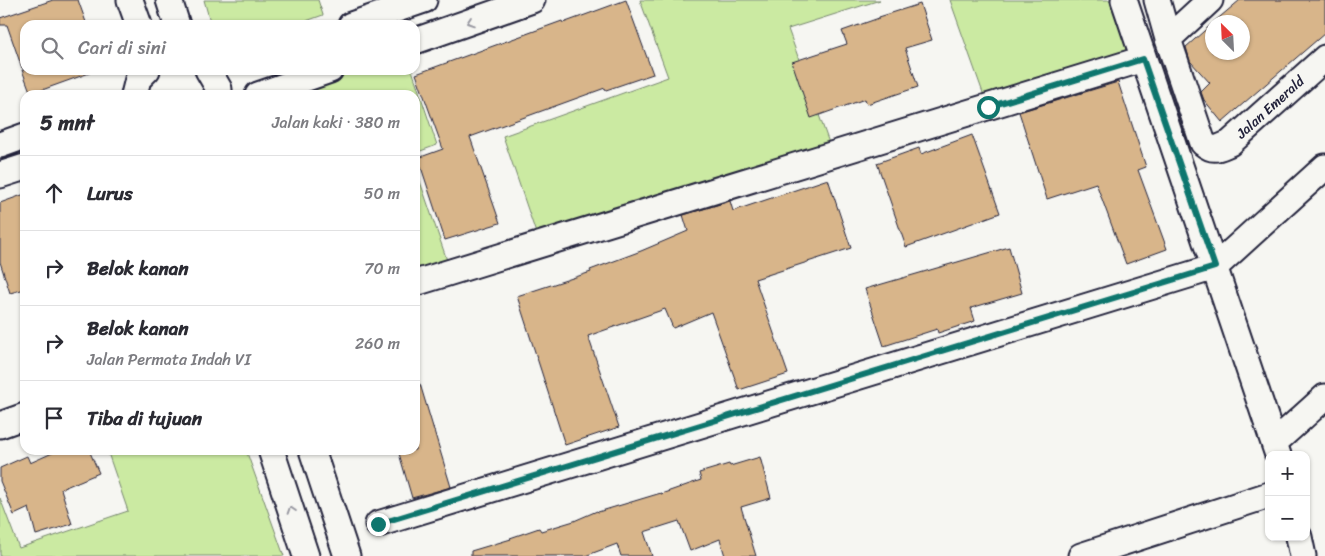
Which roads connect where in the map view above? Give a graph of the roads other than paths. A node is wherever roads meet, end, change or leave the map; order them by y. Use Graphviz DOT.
graph roads {
  1 [pos="130,0"];
  2 [pos="169,0"];
  3 [pos="424,0"];
  4 [pos="532,0"];
  5 [pos="1124,0"];
  6 [pos="1157,0"];
  7 [pos="1210,0"];
  8 [pos="137,20"];
  9 [pos="175,20"];
  10 [pos="366,20"];
  11 [pos="420,39"];
  12 [pos="1168,39"];
  13 [pos="1325,58"];
  14 [pos="1143,59"];
  15 [pos="142,75"];
  16 [pos="316,75"];
  17 [pos="135,90"];
  18 [pos="272,90"];
  19 [pos="20,138"];
  20 [pos="0,144"];
  21 [pos="1325,167"];
  22 [pos="20,169"];
  23 [pos="0,176"];
  24 [pos="1215,267"];
  25 [pos="420,281"];
  26 [pos="1325,397"];
  27 [pos="20,418"];
  28 [pos="0,425"];
  29 [pos="1276,449"];
  30 [pos="273,455"];
  31 [pos="314,455"];
  32 [pos="1266,496"];
  33 [pos="378,524"];
  34 [pos="1300,541"];
  35 [pos="306,556"];
  36 [pos="347,556"];
  37 [pos="1081,556"];
  38 [pos="1303,556"];
  1 -- 8 [label="street"];
  2 -- 9 [label="street"];
  3 -- 10 [label="street"];
  4 -- 11 [label="street, one-way"];
  5 -- 14 [label="street"];
  6 -- 12 [label="street"];
  7 -- 12 [label="street"];
  12 -- 13 [label="street, Jalan Emerald"];
  14 -- 24 [label="street"];
  14 -- 25 [label="street"];
  15 -- 17 [label="street"];
  16 -- 18 [label="street"];
  19 -- 20 [label="street"];
  21 -- 24 [label="street"];
  22 -- 23 [label="street"];
  24 -- 29 [label="street"];
  24 -- 33 [label="street"];
  26 -- 29 [label="street"];
  27 -- 28 [label="street"];
  35 -- 30 [label="street, one-way"];
  31 -- 36 [label="street"];
  32 -- 37 [label="street"];
  34 -- 38 [label="street"];
}
